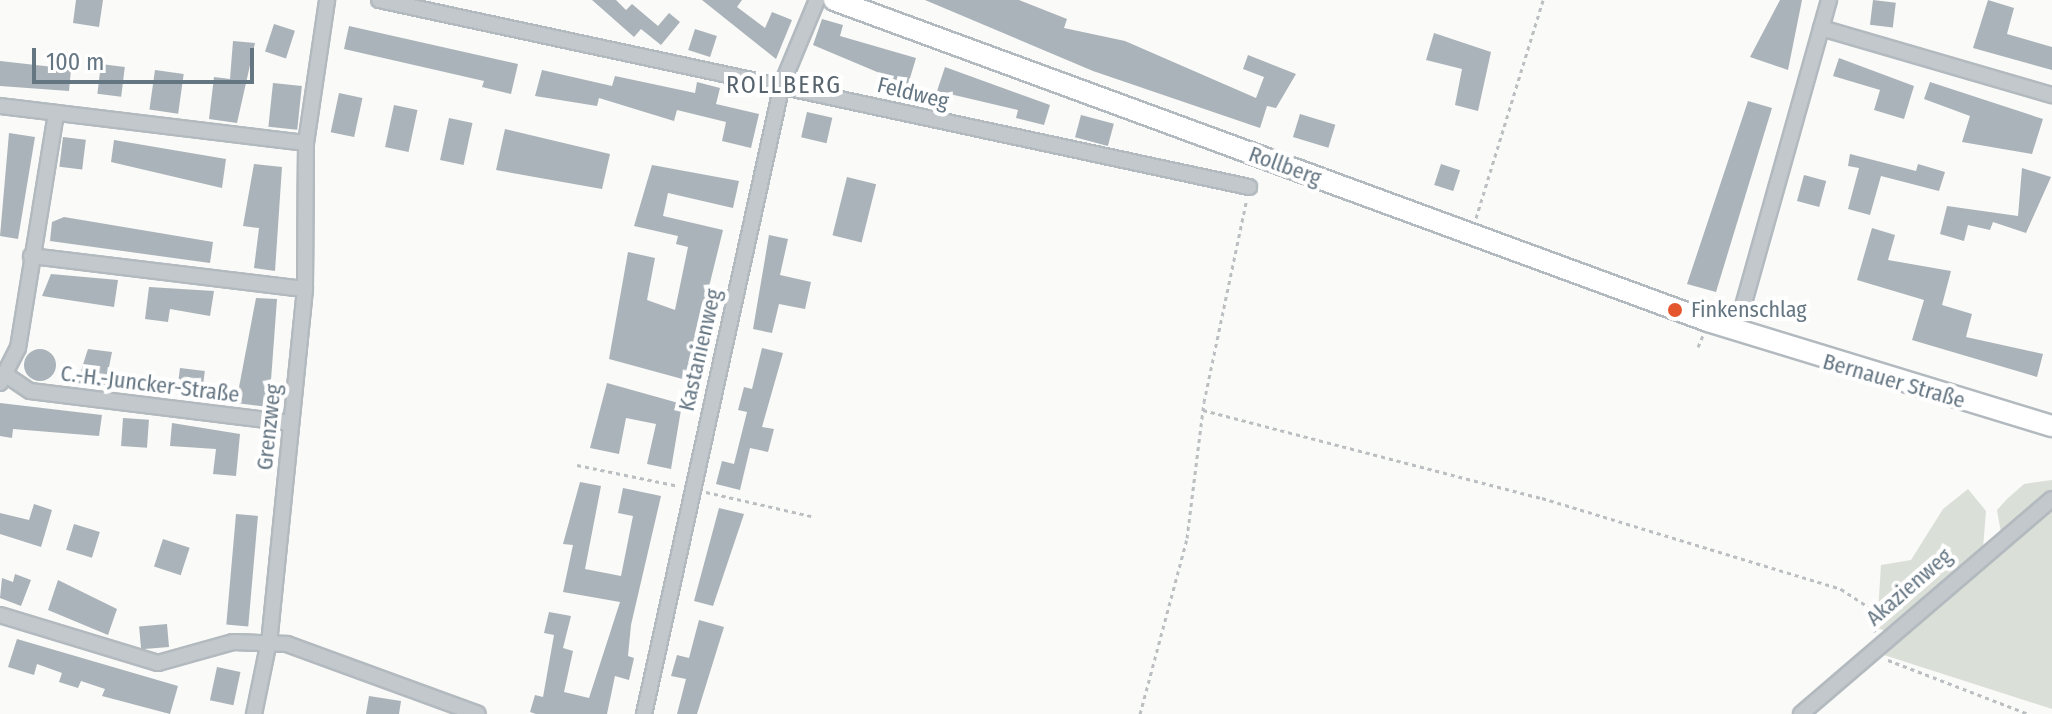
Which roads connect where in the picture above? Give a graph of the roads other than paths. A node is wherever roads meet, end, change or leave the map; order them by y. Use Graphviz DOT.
graph roads {
  1 [pos="327,0"];
  2 [pos="379,0"];
  3 [pos="817,0"];
  4 [pos="834,0"];
  5 [pos="1829,0"];
  6 [pos="1821,28"];
  7 [pos="782,84"];
  8 [pos="2052,95"];
  9 [pos="0,106"];
  10 [pos="56,113"];
  11 [pos="306,143"];
  12 [pos="1249,187"];
  13 [pos="31,256"];
  14 [pos="305,289"];
  15 [pos="1736,331"];
  16 [pos="4,380"];
  17 [pos="291,423"];
  18 [pos="2052,426"];
  19 [pos="2052,499"];
  20 [pos="0,615"];
  21 [pos="269,641"];
  22 [pos="435,697"];
  23 [pos="254,714"];
  24 [pos="432,714"];
  25 [pos="478,714"];
  26 [pos="644,714"];
  27 [pos="1801,714"];
  1 -- 11 [label="street, Grenzweg"];
  2 -- 7 [label="street, Feldweg"];
  3 -- 7 [label="street, Kastanienweg"];
  4 -- 15 [label="main road, Rollberg"];
  5 -- 6 [label="street"];
  6 -- 8 [label="street"];
  6 -- 15 [label="street"];
  7 -- 12 [label="street, Feldweg"];
  7 -- 26 [label="street, Kastanienweg"];
  9 -- 10 [label="street"];
  10 -- 11 [label="street"];
  10 -- 13 [label="street"];
  11 -- 14 [label="street, Grenzweg"];
  13 -- 14 [label="street"];
  13 -- 16 [label="street"];
  14 -- 17 [label="street, Grenzweg"];
  15 -- 18 [label="main road, Bernauer Straße"];
  16 -- 17 [label="street, C.-H.-Juncker-Straße"];
  17 -- 21 [label="street, Grenzweg"];
  19 -- 27 [label="street, Akazienweg"];
  20 -- 21 [label="street"];
  21 -- 22 [label="street"];
  21 -- 23 [label="street, Grenzweg"];
  22 -- 24 [label="street"];
  22 -- 25 [label="street"];
}
